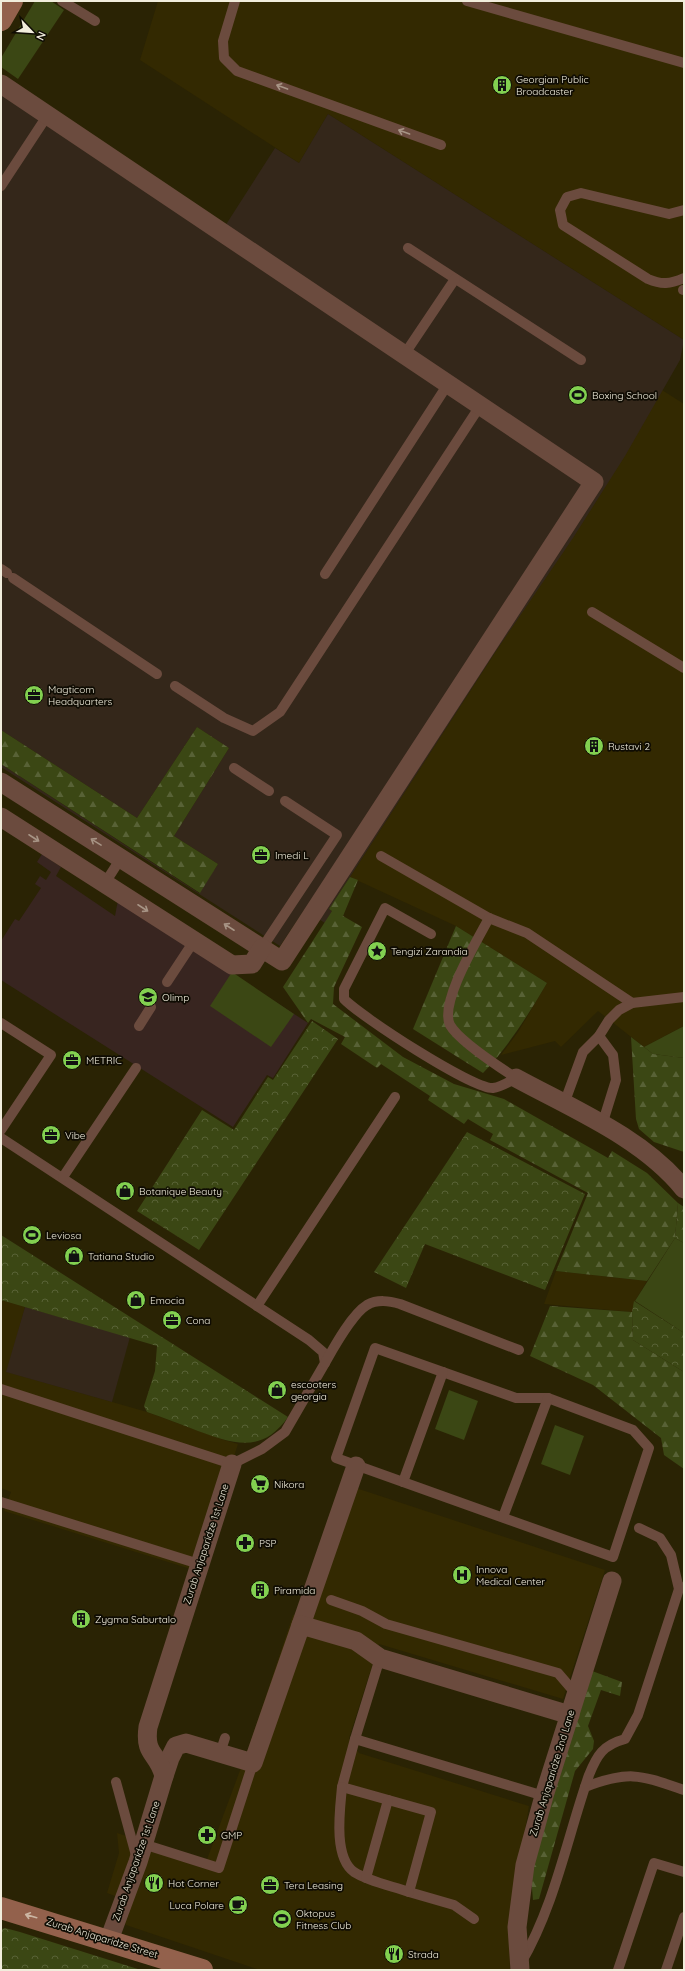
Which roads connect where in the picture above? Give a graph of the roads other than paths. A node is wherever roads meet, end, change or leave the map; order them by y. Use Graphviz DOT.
graph roads {
  1 [pos="12,1"];
  2 [pos="62,1"];
  3 [pos="235,1"];
  4 [pos="467,1"];
  5 [pos="1,20"];
  6 [pos="95,21"];
  7 [pos="684,63"];
  8 [pos="1,84"];
  9 [pos="47,116"];
  10 [pos="441,145"];
  11 [pos="1,186"];
  12 [pos="684,210"];
  13 [pos="408,248"];
  14 [pos="684,278"];
  15 [pos="455,279"];
  16 [pos="404,355"];
  17 [pos="581,360"];
  18 [pos="448,384"];
  19 [pos="480,406"];
  20 [pos="7,573"];
  21 [pos="325,574"];
  22 [pos="592,612"];
  23 [pos="684,668"];
  24 [pos="157,674"];
  25 [pos="175,686"];
  26 [pos="234,768"];
  27 [pos="1,782"];
  28 [pos="269,791"];
  29 [pos="285,801"];
  30 [pos="1,817"];
  31 [pos="381,856"];
  32 [pos="121,858"];
  33 [pos="105,883"];
  34 [pos="489,918"];
  35 [pos="431,934"];
  36 [pos="194,941"];
  37 [pos="262,948"];
  38 [pos="167,982"];
  39 [pos="684,997"];
  40 [pos="632,1004"];
  41 [pos="151,1007"];
  42 [pos="1,1023"];
  43 [pos="139,1026"];
  44 [pos="599,1036"];
  45 [pos="136,1068"];
  46 [pos="516,1078"];
  47 [pos="395,1097"];
  48 [pos="564,1104"];
  49 [pos="602,1125"];
  50 [pos="1,1130"];
  51 [pos="1,1138"];
  52 [pos="676,1168"];
  53 [pos="63,1177"];
  54 [pos="684,1189"];
  55 [pos="257,1306"];
  56 [pos="519,1350"];
  57 [pos="325,1363"];
  58 [pos="443,1372"];
  59 [pos="1,1389"];
  60 [pos="548,1398"];
  61 [pos="232,1464"];
  62 [pos="356,1466"];
  63 [pos="403,1482"];
  64 [pos="1,1502"];
  65 [pos="503,1518"];
  66 [pos="639,1528"];
  67 [pos="199,1564"];
  68 [pos="612,1581"];
  69 [pos="681,1588"];
  70 [pos="332,1600"];
  71 [pos="301,1625"];
  72 [pos="380,1658"];
  73 [pos="576,1694"];
  74 [pos="570,1715"];
  75 [pos="355,1739"];
  76 [pos="253,1763"];
  77 [pos="164,1776"];
  78 [pos="116,1782"];
  79 [pos="342,1787"];
  80 [pos="585,1787"];
  81 [pos="684,1790"];
  82 [pos="544,1796"];
  83 [pos="388,1800"];
  84 [pos="143,1844"];
  85 [pos="138,1862"];
  86 [pos="684,1872"];
  87 [pos="366,1878"];
  88 [pos="409,1892"];
  89 [pos="1,1908"];
  90 [pos="684,1917"];
  91 [pos="474,1919"];
  92 [pos="109,1940"];
  93 [pos="520,1968"];
  94 [pos="202,1970"];
  95 [pos="618,1970"];
  96 [pos="666,1970"];
  1 -- 5 [label="main road"];
  2 -- 6 [label="lane"];
  10 -- 3 [label="lane, one-way"];
  4 -- 7 [label="lane"];
  8 -- 9 [label="street"];
  9 -- 11 [label="lane"];
  9 -- 16 [label="street"];
  12 -- 14 [label="lane"];
  13 -- 15 [label="lane"];
  15 -- 16 [label="lane"];
  15 -- 17 [label="lane"];
  16 -- 18 [label="street"];
  18 -- 19 [label="street"];
  18 -- 21 [label="lane"];
  19 -- 25 [label="lane"];
  19 -- 37 [label="street"];
  20 -- 24 [label="lane"];
  22 -- 23 [label="lane"];
  26 -- 28 [label="lane"];
  32 -- 27 [label="street, one-way"];
  29 -- 37 [label="lane"];
  30 -- 33 [label="street, one-way"];
  31 -- 34 [label="lane"];
  32 -- 33 [label="lane"];
  37 -- 32 [label="street, one-way"];
  33 -- 36 [label="street, one-way"];
  34 -- 40 [label="lane"];
  34 -- 46 [label="lane"];
  35 -- 46 [label="lane"];
  36 -- 37 [label="street"];
  36 -- 38 [label="lane"];
  39 -- 40 [label="lane"];
  40 -- 44 [label="lane"];
  41 -- 43 [label="lane"];
  42 -- 50 [label="lane"];
  44 -- 48 [label="lane"];
  44 -- 49 [label="lane"];
  45 -- 53 [label="lane"];
  46 -- 48 [label="street"];
  47 -- 55 [label="lane"];
  48 -- 49 [label="street"];
  49 -- 52 [label="street"];
  51 -- 53 [label="lane"];
  52 -- 54 [label="street"];
  53 -- 55 [label="lane"];
  55 -- 57 [label="lane"];
  56 -- 57 [label="lane"];
  57 -- 61 [label="lane"];
  58 -- 60 [label="lane"];
  58 -- 62 [label="lane"];
  58 -- 63 [label="lane"];
  59 -- 61 [label="lane"];
  60 -- 65 [label="lane"];
  60 -- 65 [label="lane"];
  61 -- 67 [label="street, Zurab Anjaparidze 1st Lane"];
  62 -- 63 [label="lane"];
  62 -- 71 [label="street"];
  63 -- 65 [label="lane"];
  64 -- 67 [label="lane"];
  66 -- 69 [label="lane"];
  67 -- 77 [label="street, Zurab Anjaparidze 1st Lane"];
  68 -- 73 [label="street, Zurab Anjaparidze 2nd Lane"];
  69 -- 80 [label="lane"];
  70 -- 73 [label="lane"];
  71 -- 72 [label="street"];
  71 -- 76 [label="street"];
  72 -- 74 [label="street"];
  72 -- 75 [label="lane"];
  73 -- 74 [label="street, Zurab Anjaparidze 2nd Lane"];
  74 -- 82 [label="street, Zurab Anjaparidze 2nd Lane"];
  75 -- 79 [label="lane"];
  75 -- 82 [label="lane"];
  76 -- 77 [label="street"];
  76 -- 84 [label="lane"];
  77 -- 84 [label="street, Zurab Anjaparidze 1st Lane"];
  78 -- 85 [label="lane"];
  79 -- 83 [label="lane"];
  79 -- 87 [label="lane"];
  80 -- 81 [label="lane"];
  80 -- 93 [label="lane"];
  82 -- 93 [label="street, Zurab Anjaparidze 2nd Lane"];
  83 -- 87 [label="lane"];
  83 -- 88 [label="lane"];
  84 -- 85 [label="street, Zurab Anjaparidze 1st Lane"];
  85 -- 92 [label="street, Zurab Anjaparidze 1st Lane"];
  86 -- 95 [label="lane"];
  87 -- 88 [label="lane"];
  88 -- 91 [label="lane"];
  92 -- 89 [label="main road, Zurab Anjaparidze Street, one-way"];
  90 -- 96 [label="lane"];
  92 -- 94 [label="main road, Zurab Anjaparidze Street"];
}
